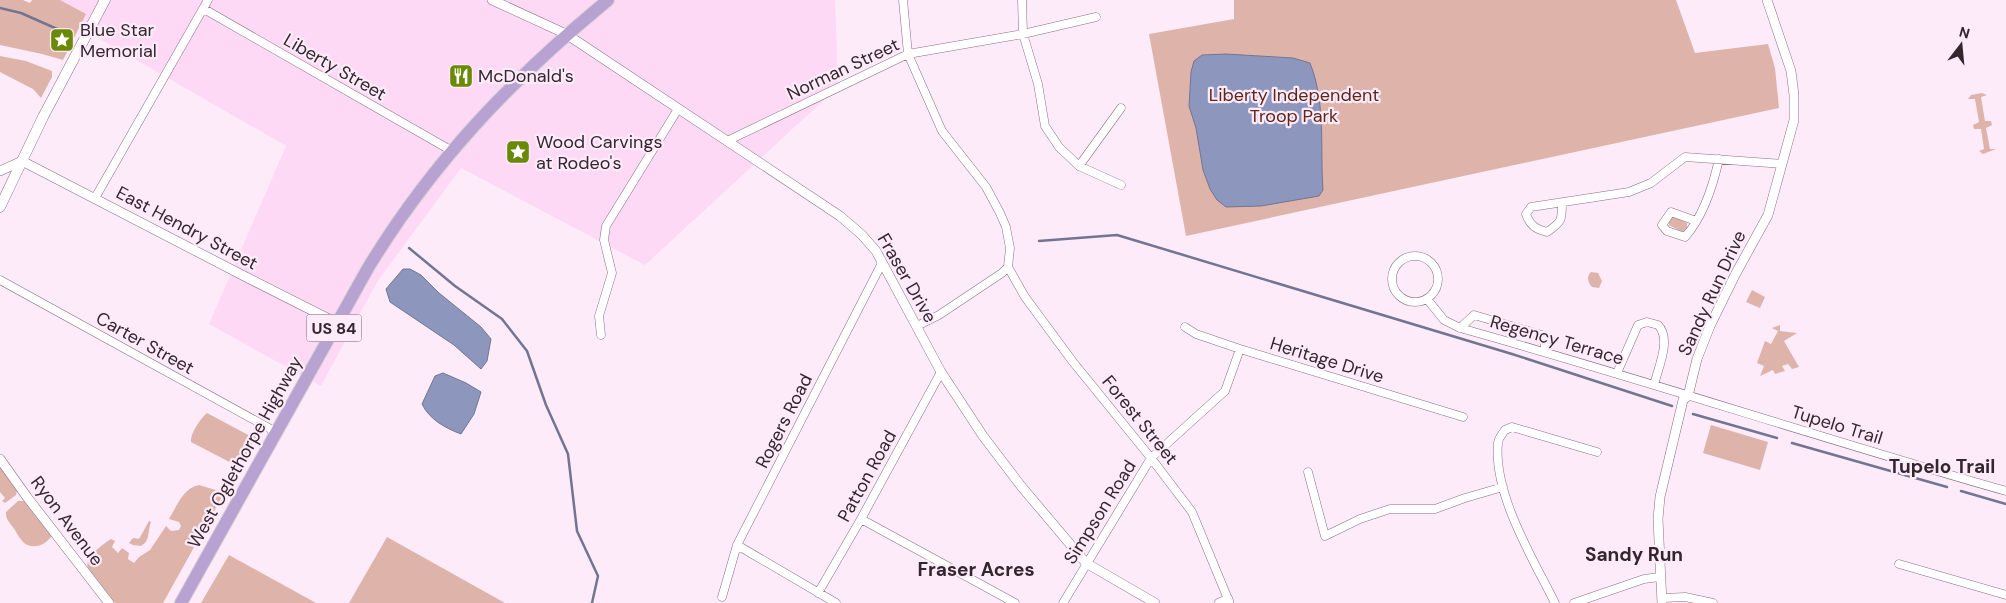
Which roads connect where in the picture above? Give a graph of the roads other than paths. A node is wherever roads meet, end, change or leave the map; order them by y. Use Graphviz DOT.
graph roads {
  1 [pos="105,0"];
  2 [pos="208,0"];
  3 [pos="492,0"];
  4 [pos="608,0"];
  5 [pos="903,0"];
  6 [pos="1022,0"];
  7 [pos="1767,0"];
  8 [pos="204,9"];
  9 [pos="1096,17"];
  10 [pos="566,34"];
  11 [pos="1024,34"];
  12 [pos="908,54"];
  13 [pos="1121,108"];
  14 [pos="678,109"];
  15 [pos="727,141"];
  16 [pos="452,150"];
  17 [pos="1719,159"];
  18 [pos="22,160"];
  19 [pos="1782,164"];
  20 [pos="1079,166"];
  21 [pos="0,171"];
  22 [pos="1121,185"];
  23 [pos="95,198"];
  24 [pos="1562,202"];
  25 [pos="0,207"];
  26 [pos="1696,222"];
  27 [pos="882,263"];
  28 [pos="1008,267"];
  29 [pos="0,280"];
  30 [pos="1427,299"];
  31 [pos="337,323"];
  32 [pos="917,326"];
  33 [pos="1185,327"];
  34 [pos="1460,328"];
  35 [pos="600,335"];
  36 [pos="1240,349"];
  37 [pos="1545,352"];
  38 [pos="941,372"];
  39 [pos="1617,373"];
  40 [pos="1654,385"];
  41 [pos="1688,396"];
  42 [pos="1463,417"];
  43 [pos="276,432"];
  44 [pos="1597,452"];
  45 [pos="1151,458"];
  46 [pos="0,459"];
  47 [pos="1308,472"];
  48 [pos="1503,487"];
  49 [pos="2006,490"];
  50 [pos="861,519"];
  51 [pos="737,545"];
  52 [pos="1086,563"];
  53 [pos="1898,564"];
  54 [pos="1660,577"];
  55 [pos="818,593"];
  56 [pos="2006,596"];
  57 [pos="722,597"];
  58 [pos="1228,601"];
  59 [pos="1663,601"];
  60 [pos="183,602"];
  61 [pos="109,603"];
  62 [pos="836,603"];
  63 [pos="1014,603"];
  64 [pos="1063,603"];
  65 [pos="1155,603"];
  66 [pos="1219,603"];
  67 [pos="1555,603"];
  68 [pos="1574,603"];
  69 [pos="1713,603"];
  1 -- 18 [label="main road"];
  2 -- 8 [label="street"];
  3 -- 10 [label="street, Fraser Drive"];
  4 -- 10 [label="highway, West Oglethorpe Highway / US 84"];
  5 -- 12 [label="street"];
  6 -- 11 [label="street"];
  7 -- 19 [label="street, Sandy Run Drive"];
  8 -- 16 [label="street, Liberty Street"];
  8 -- 23 [label="street"];
  9 -- 11 [label="street, Norman Street"];
  10 -- 14 [label="street, Fraser Drive"];
  10 -- 16 [label="highway, West Oglethorpe Highway / US 84"];
  11 -- 12 [label="street, Norman Street"];
  11 -- 20 [label="street"];
  12 -- 15 [label="street, Norman Street"];
  12 -- 28 [label="street"];
  13 -- 20 [label="street"];
  14 -- 15 [label="street, Fraser Drive"];
  14 -- 35 [label="street"];
  15 -- 27 [label="street, Fraser Drive"];
  16 -- 31 [label="highway, West Oglethorpe Highway / US 84"];
  17 -- 19 [label="street"];
  17 -- 24 [label="street"];
  17 -- 26 [label="street"];
  18 -- 21 [label="street"];
  18 -- 23 [label="street, East Hendry Street"];
  18 -- 25 [label="main road"];
  19 -- 41 [label="street, Sandy Run Drive"];
  20 -- 22 [label="street"];
  23 -- 31 [label="street, East Hendry Street"];
  24 -- 24 [label="street"];
  27 -- 32 [label="street, Fraser Drive"];
  27 -- 51 [label="street, Rogers Road"];
  28 -- 32 [label="street"];
  28 -- 45 [label="street, Forest Street"];
  29 -- 43 [label="street, Carter Street"];
  30 -- 30 [label="street"];
  30 -- 34 [label="street, Regency Terrace"];
  31 -- 43 [label="highway, West Oglethorpe Highway / US 84"];
  32 -- 38 [label="street, Fraser Drive"];
  33 -- 36 [label="street, Heritage Drive"];
  34 -- 37 [label="street, Regency Terrace"];
  34 -- 37 [label="street"];
  36 -- 42 [label="street, Heritage Drive"];
  36 -- 45 [label="street, Simpson Road"];
  37 -- 39 [label="street, Regency Terrace"];
  38 -- 50 [label="street, Patton Road"];
  38 -- 52 [label="street, Fraser Drive"];
  39 -- 40 [label="street, Regency Terrace"];
  39 -- 40 [label="street"];
  40 -- 41 [label="street, Regency Terrace"];
  41 -- 49 [label="street, Tupelo Trail"];
  41 -- 54 [label="street, Sandy Run Drive"];
  43 -- 60 [label="highway, West Oglethorpe Highway / US 84"];
  44 -- 48 [label="street"];
  45 -- 52 [label="street, Simpson Road"];
  45 -- 58 [label="street, Forest Street"];
  46 -- 61 [label="street, Ryon Avenue"];
  47 -- 48 [label="street"];
  48 -- 67 [label="street"];
  50 -- 55 [label="street, Patton Road"];
  50 -- 63 [label="street"];
  51 -- 55 [label="street"];
  51 -- 57 [label="street, Rogers Road"];
  52 -- 64 [label="street, Simpson Road"];
  52 -- 65 [label="street, Fraser Drive"];
  53 -- 56 [label="street"];
  54 -- 59 [label="street, Sandy Run Drive"];
  54 -- 68 [label="street"];
  55 -- 62 [label="street"];
  58 -- 66 [label="street"];
  59 -- 69 [label="street"];
}
